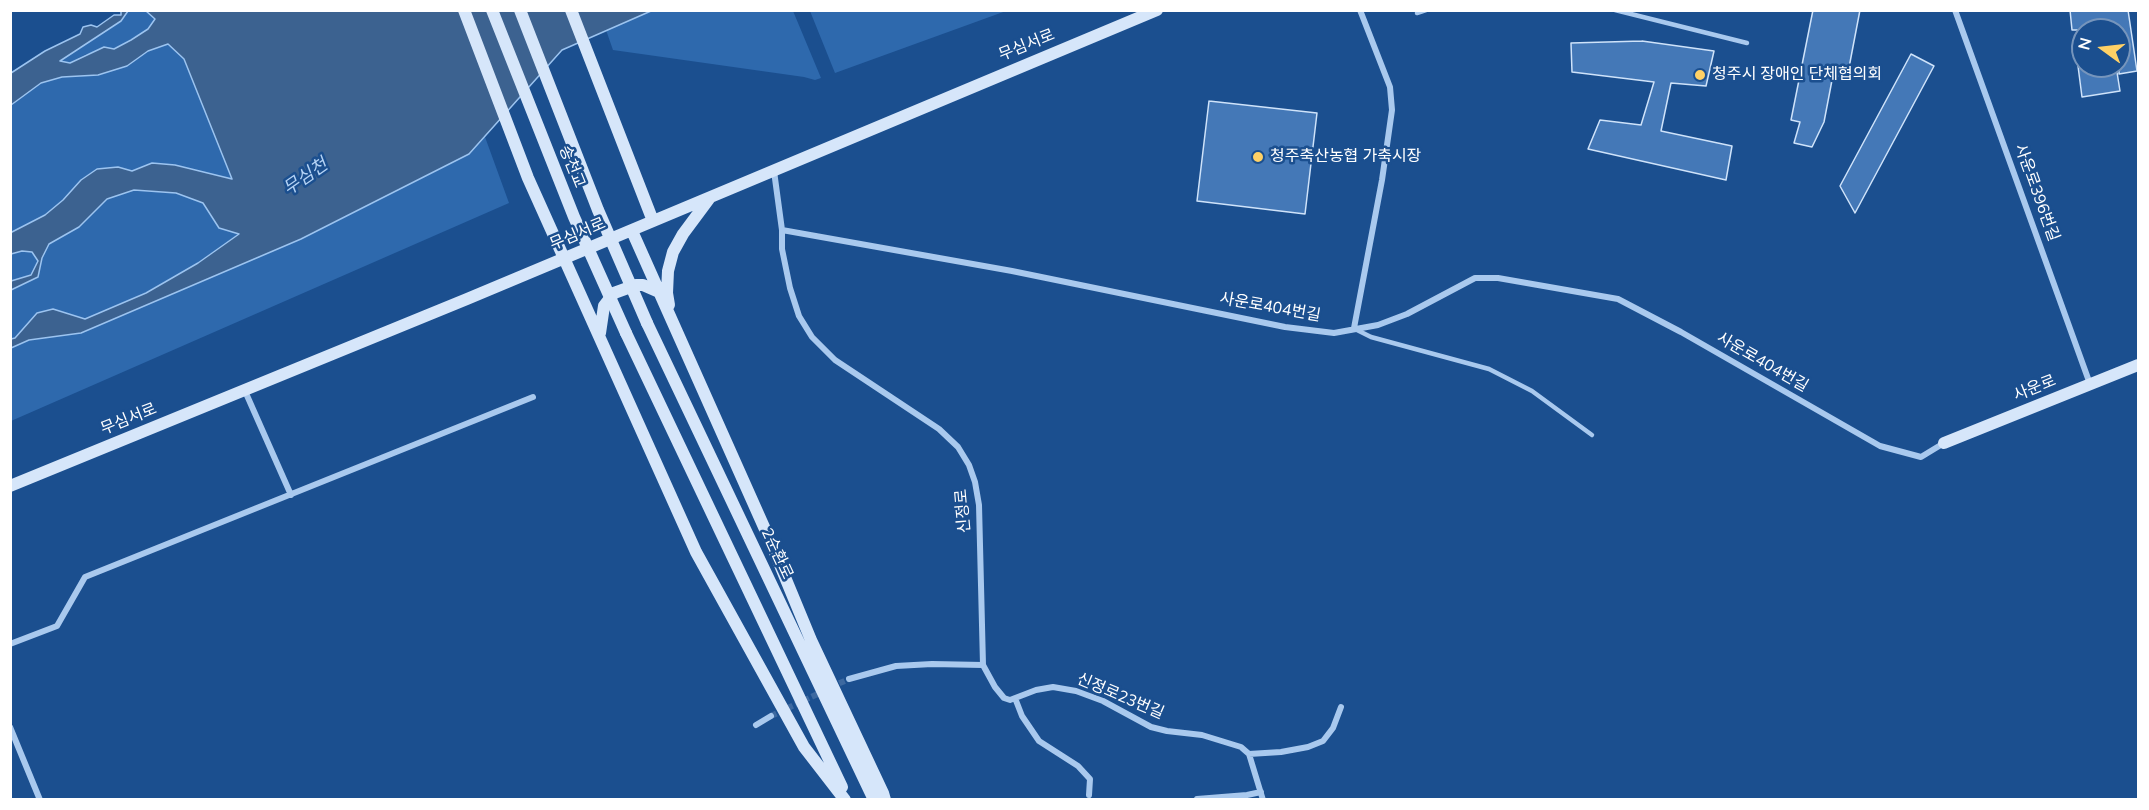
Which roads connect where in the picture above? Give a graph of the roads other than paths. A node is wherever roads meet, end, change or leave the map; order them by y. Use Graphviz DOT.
graph roads {
  1 [pos="464,10"];
  2 [pos="492,10"];
  3 [pos="520,10"];
  4 [pos="570,10"];
  5 [pos="1157,10"];
  6 [pos="1360,10"];
  7 [pos="1426,10"];
  8 [pos="1615,10"];
  9 [pos="1955,10"];
  10 [pos="1417,14"];
  11 [pos="1747,43"];
  12 [pos="774,171"];
  13 [pos="710,198"];
  14 [pos="653,221"];
  15 [pos="782,230"];
  16 [pos="632,231"];
  17 [pos="564,259"];
  18 [pos="658,292"];
  19 [pos="647,323"];
  20 [pos="672,324"];
  21 [pos="1354,328"];
  22 [pos="599,334"];
  23 [pos="2139,365"];
  24 [pos="2090,384"];
  25 [pos="245,390"];
  26 [pos="533,397"];
  27 [pos="1592,435"];
  28 [pos="1944,443"];
  29 [pos="10,486"];
  30 [pos="291,495"];
  31 [pos="10,644"];
  32 [pos="983,665"];
  33 [pos="849,679"];
  34 [pos="1015,698"];
  35 [pos="1341,707"];
  36 [pos="771,716"];
  37 [pos="756,725"];
  38 [pos="10,727"];
  39 [pos="1249,754"];
  40 [pos="1261,792"];
  41 [pos="1089,795"];
  42 [pos="1197,799"];
  43 [pos="40,800"];
  44 [pos="846,800"];
  45 [pos="874,800"];
  46 [pos="885,800"];
  47 [pos="1263,800"];
  1 -- 17 [label="street"];
  2 -- 44 [label="street, 송천교, bridge"];
  3 -- 19 [label="street, 송천교, bridge"];
  4 -- 14 [label="street"];
  5 -- 12 [label="street, 무심서로"];
  6 -- 21 [label="street"];
  7 -- 10 [label="lane"];
  8 -- 11 [label="lane"];
  9 -- 24 [label="street, 사운로396번길"];
  12 -- 13 [label="street, 무심서로"];
  12 -- 15 [label="street"];
  13 -- 14 [label="street, 무심서로"];
  13 -- 20 [label="street"];
  14 -- 16 [label="street, 무심서로"];
  15 -- 21 [label="street, 사운로404번길"];
  15 -- 32 [label="street, 신정로"];
  16 -- 17 [label="street, 무심서로"];
  16 -- 18 [label="street"];
  17 -- 22 [label="street"];
  17 -- 25 [label="street, 무심서로"];
  18 -- 20 [label="street"];
  18 -- 22 [label="street"];
  19 -- 45 [label="street, 2순환로"];
  20 -- 46 [label="street"];
  21 -- 27 [label="lane"];
  21 -- 28 [label="street, 사운로404번길"];
  22 -- 44 [label="street"];
  23 -- 24 [label="street, 사운로"];
  24 -- 28 [label="street, 사운로"];
  25 -- 29 [label="street, 무심서로"];
  25 -- 30 [label="street"];
  26 -- 30 [label="street"];
  30 -- 31 [label="street"];
  32 -- 33 [label="street"];
  32 -- 34 [label="street"];
  34 -- 39 [label="street, 신정로23번길"];
  34 -- 41 [label="street"];
  35 -- 39 [label="street"];
  36 -- 37 [label="street"];
  38 -- 43 [label="street"];
  39 -- 40 [label="street"];
  40 -- 42 [label="street"];
  40 -- 47 [label="street"];
}
